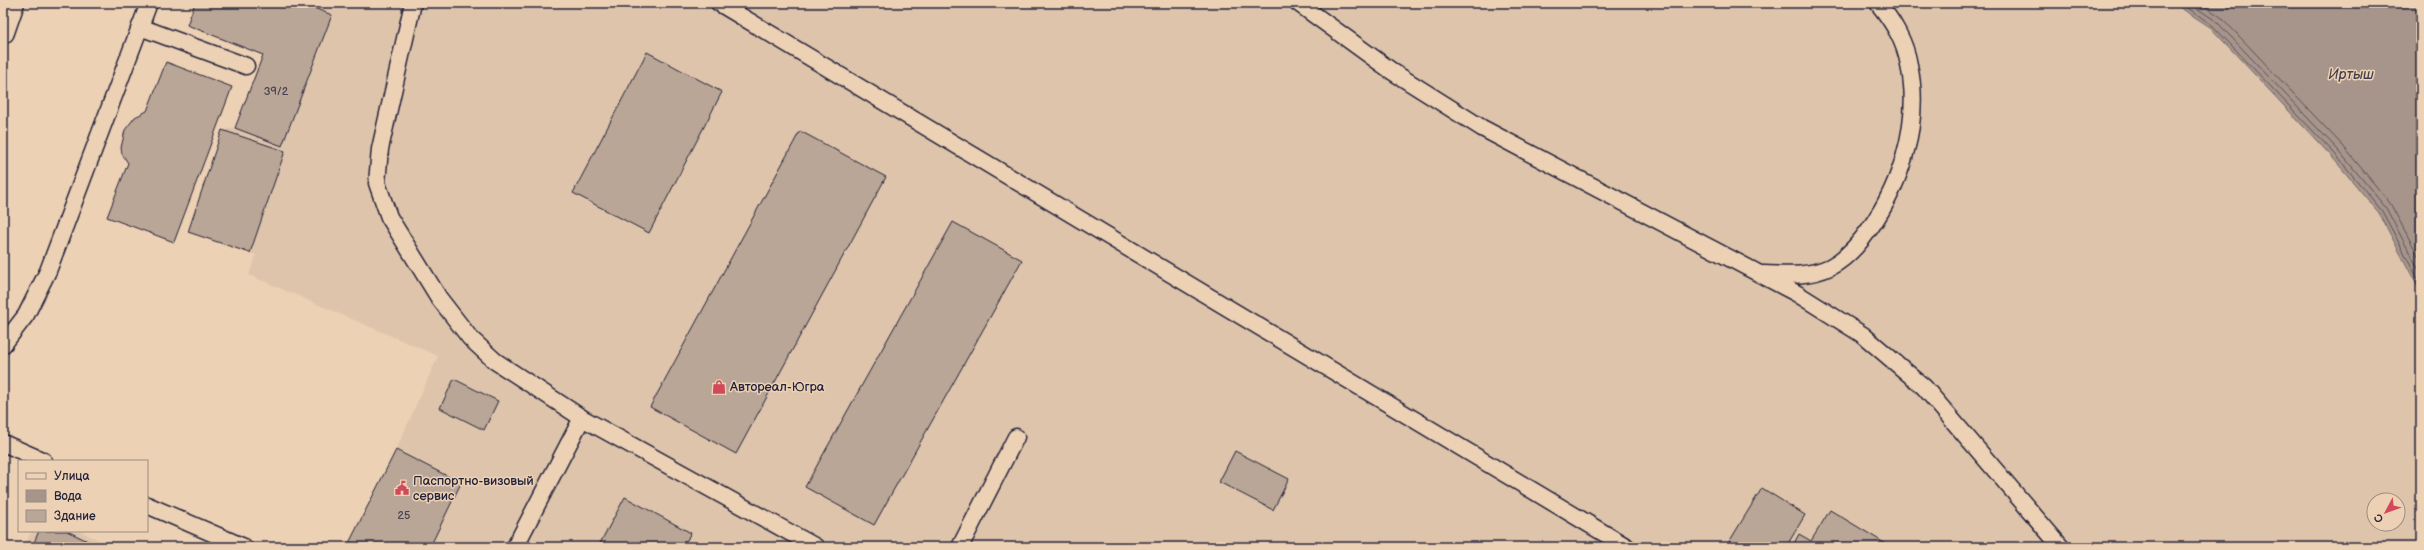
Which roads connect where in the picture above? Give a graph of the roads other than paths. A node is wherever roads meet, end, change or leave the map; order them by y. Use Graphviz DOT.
graph roads {
  1 [pos="13,3"];
  2 [pos="150,3"];
  3 [pos="413,3"];
  4 [pos="719,3"];
  5 [pos="1298,3"];
  6 [pos="1878,3"];
  7 [pos="140,27"];
  8 [pos="3,32"];
  9 [pos="246,66"];
  10 [pos="1759,273"];
  11 [pos="3,344"];
  12 [pos="582,418"];
  13 [pos="1016,437"];
  14 [pos="3,443"];
  15 [pos="42,460"];
  16 [pos="148,505"];
  17 [pos="244,547"];
  18 [pos="515,547"];
  19 [pos="816,547"];
  20 [pos="960,547"];
  21 [pos="1628,547"];
  22 [pos="2061,547"];
  1 -- 8 [label="main road"];
  2 -- 7 [label="lane"];
  3 -- 12 [label="lane"];
  4 -- 21 [label="lane"];
  5 -- 10 [label="lane"];
  6 -- 10 [label="lane"];
  7 -- 9 [label="lane"];
  7 -- 11 [label="lane"];
  10 -- 22 [label="lane"];
  12 -- 18 [label="lane"];
  12 -- 19 [label="lane"];
  13 -- 20 [label="lane"];
  14 -- 15 [label="lane"];
  16 -- 17 [label="lane"];
}
